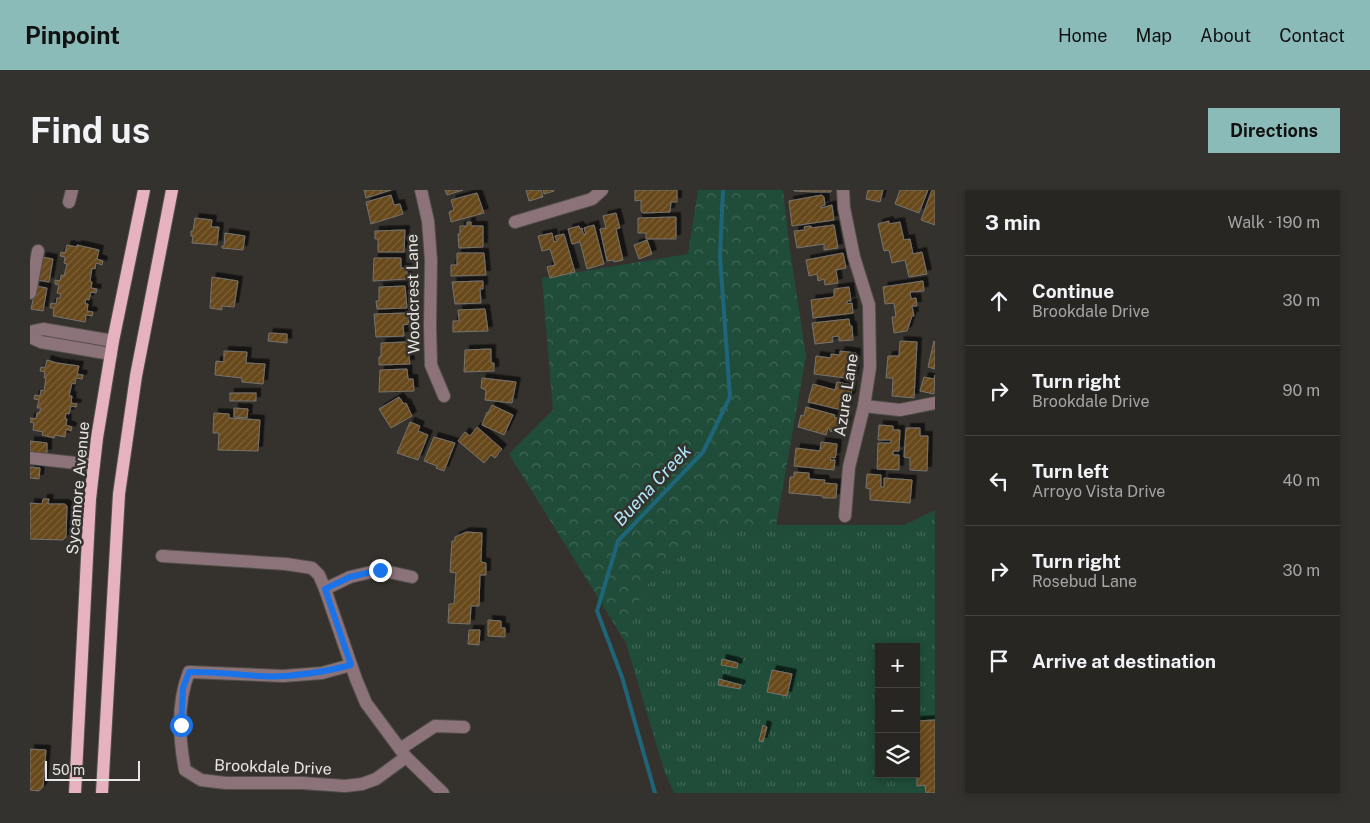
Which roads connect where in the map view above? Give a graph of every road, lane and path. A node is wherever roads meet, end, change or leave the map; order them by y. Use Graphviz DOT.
graph roads {
  1 [pos="144,190"];
  2 [pos="172,190"];
  3 [pos="421,190"];
  4 [pos="602,190"];
  5 [pos="843,190"];
  6 [pos="515,222"];
  7 [pos="38,251"];
  8 [pos="30,293"];
  9 [pos="30,332"];
  10 [pos="30,337"];
  11 [pos="112,347"];
  12 [pos="444,396"];
  13 [pos="935,403"];
  14 [pos="864,406"];
  15 [pos="30,458"];
  16 [pos="94,465"];
  17 [pos="845,516"];
  18 [pos="162,556"];
  19 [pos="412,577"];
  20 [pos="325,589"];
  21 [pos="351,665"];
  22 [pos="464,727"];
  23 [pos="403,753"];
  24 [pos="75,793"];
  25 [pos="102,793"];
  26 [pos="443,793"];
  1 -- 11 [label="main road, Sycamore Avenue"];
  2 -- 25 [label="main road"];
  3 -- 12 [label="street, Woodcrest Lane"];
  4 -- 6 [label="street"];
  5 -- 14 [label="street, Azure Lane"];
  7 -- 8 [label="street"];
  9 -- 11 [label="street"];
  10 -- 11 [label="street"];
  11 -- 16 [label="main road, Sycamore Avenue"];
  13 -- 14 [label="street"];
  14 -- 17 [label="street, Azure Lane"];
  15 -- 16 [label="street"];
  16 -- 24 [label="main road, Sycamore Avenue"];
  18 -- 20 [label="street"];
  19 -- 20 [label="street"];
  20 -- 21 [label="street"];
  21 -- 23 [label="street"];
  21 -- 23 [label="street, Brookdale Drive"];
  22 -- 23 [label="street"];
  23 -- 26 [label="street"];
}
